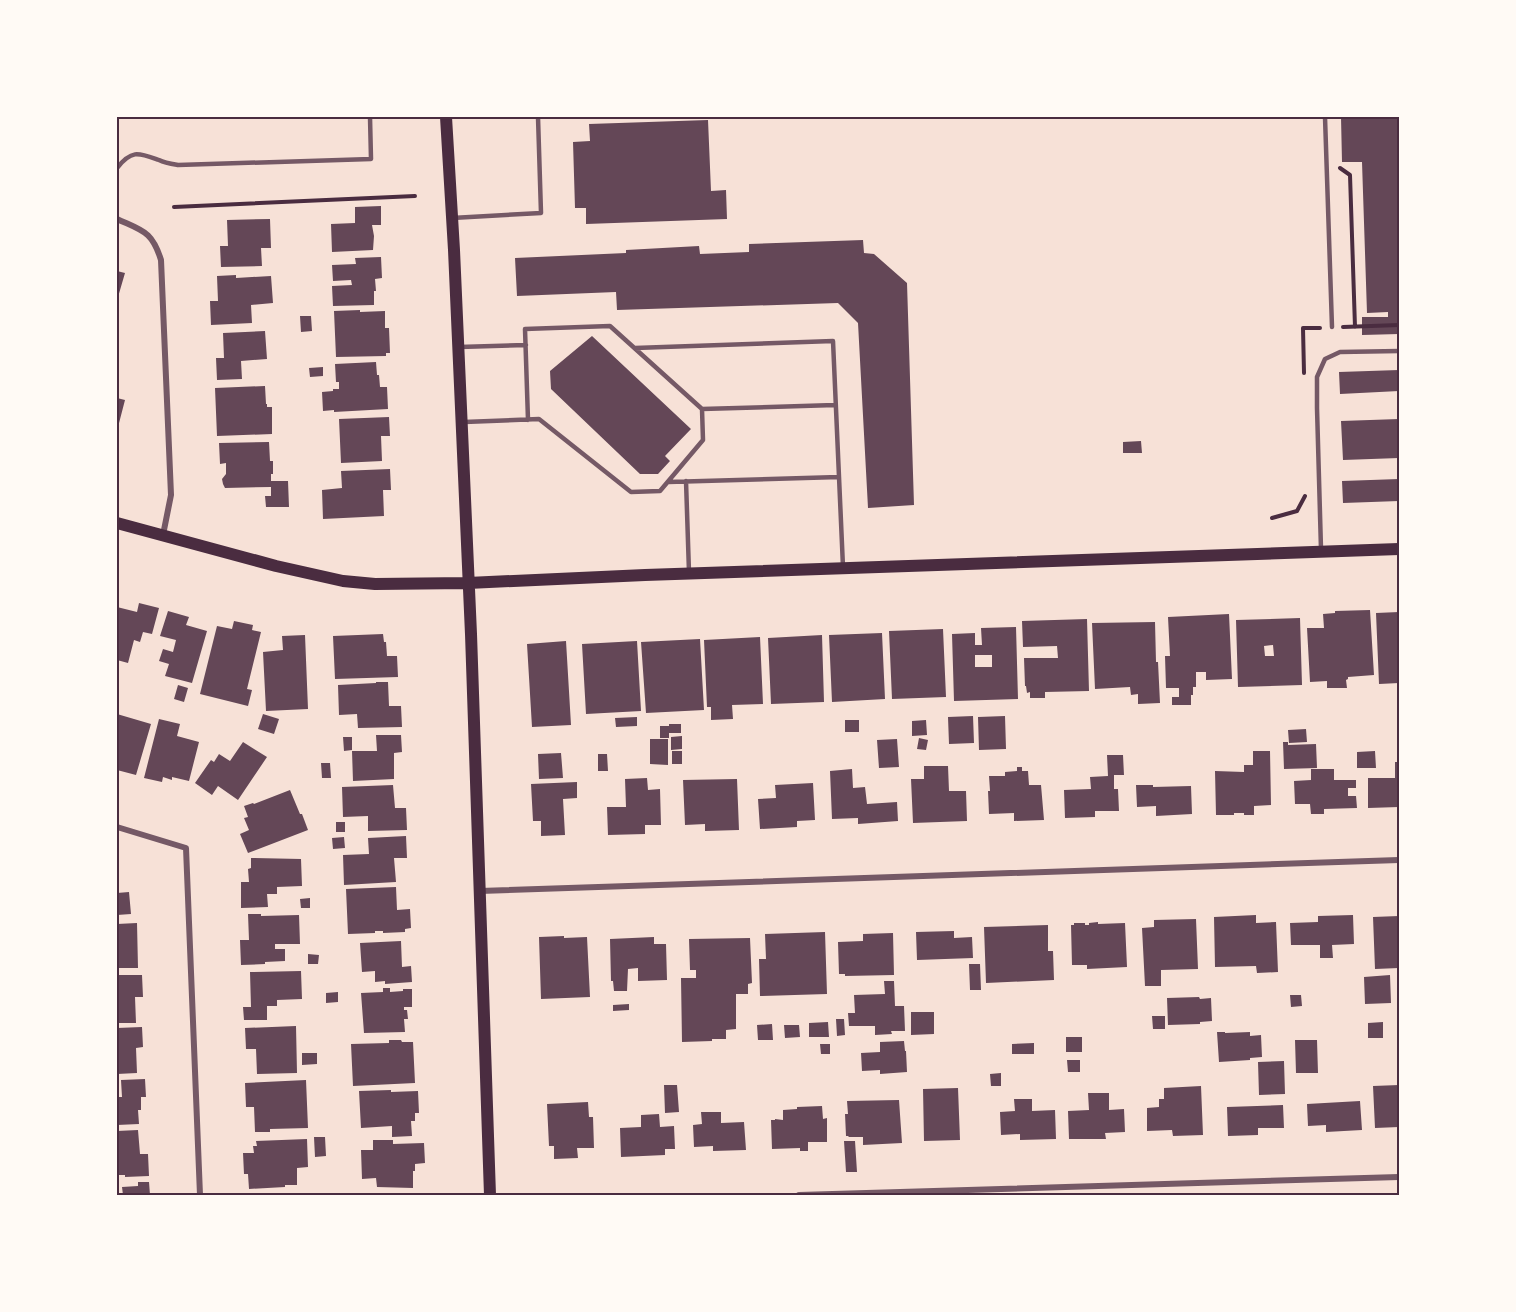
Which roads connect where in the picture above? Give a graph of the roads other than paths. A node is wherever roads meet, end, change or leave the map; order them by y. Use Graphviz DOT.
graph roads {
  1 [pos="370,117"];
  2 [pos="446,117"];
  3 [pos="538,117"];
  4 [pos="1325,117"];
  5 [pos="117,168"];
  6 [pos="452,218"];
  7 [pos="117,219"];
  8 [pos="1332,327"];
  9 [pos="526,345"];
  10 [pos="459,347"];
  11 [pos="635,348"];
  12 [pos="1399,351"];
  13 [pos="836,405"];
  14 [pos="702,409"];
  15 [pos="528,420"];
  16 [pos="461,423"];
  17 [pos="838,477"];
  18 [pos="686,481"];
  19 [pos="668,482"];
  20 [pos="117,522"];
  21 [pos="163,535"];
  22 [pos="1399,549"];
  23 [pos="1321,552"];
  24 [pos="843,568"];
  25 [pos="689,574"];
  26 [pos="468,583"];
  27 [pos="117,827"];
  28 [pos="1399,860"];
  29 [pos="480,891"];
  30 [pos="1399,1178"];
  31 [pos="200,1195"];
  32 [pos="490,1195"];
  33 [pos="799,1195"];
  1 -- 5 [label="lane"];
  2 -- 6 [label="main road"];
  3 -- 6 [label="lane"];
  4 -- 8 [label="lane"];
  6 -- 10 [label="main road"];
  7 -- 21 [label="street"];
  9 -- 10 [label="lane"];
  9 -- 11 [label="lane"];
  9 -- 15 [label="lane"];
  10 -- 16 [label="main road"];
  11 -- 13 [label="lane"];
  11 -- 14 [label="lane"];
  12 -- 23 [label="lane"];
  13 -- 14 [label="lane"];
  13 -- 17 [label="lane"];
  14 -- 19 [label="lane"];
  15 -- 16 [label="lane"];
  15 -- 19 [label="lane"];
  16 -- 26 [label="main road"];
  17 -- 18 [label="lane"];
  17 -- 24 [label="lane"];
  18 -- 19 [label="lane"];
  18 -- 25 [label="lane"];
  20 -- 21 [label="main road"];
  21 -- 26 [label="main road"];
  22 -- 23 [label="main road"];
  23 -- 24 [label="main road"];
  24 -- 25 [label="main road"];
  25 -- 26 [label="main road"];
  26 -- 29 [label="main road"];
  27 -- 31 [label="street"];
  28 -- 29 [label="street"];
  29 -- 32 [label="main road"];
  30 -- 33 [label="street"];
}
